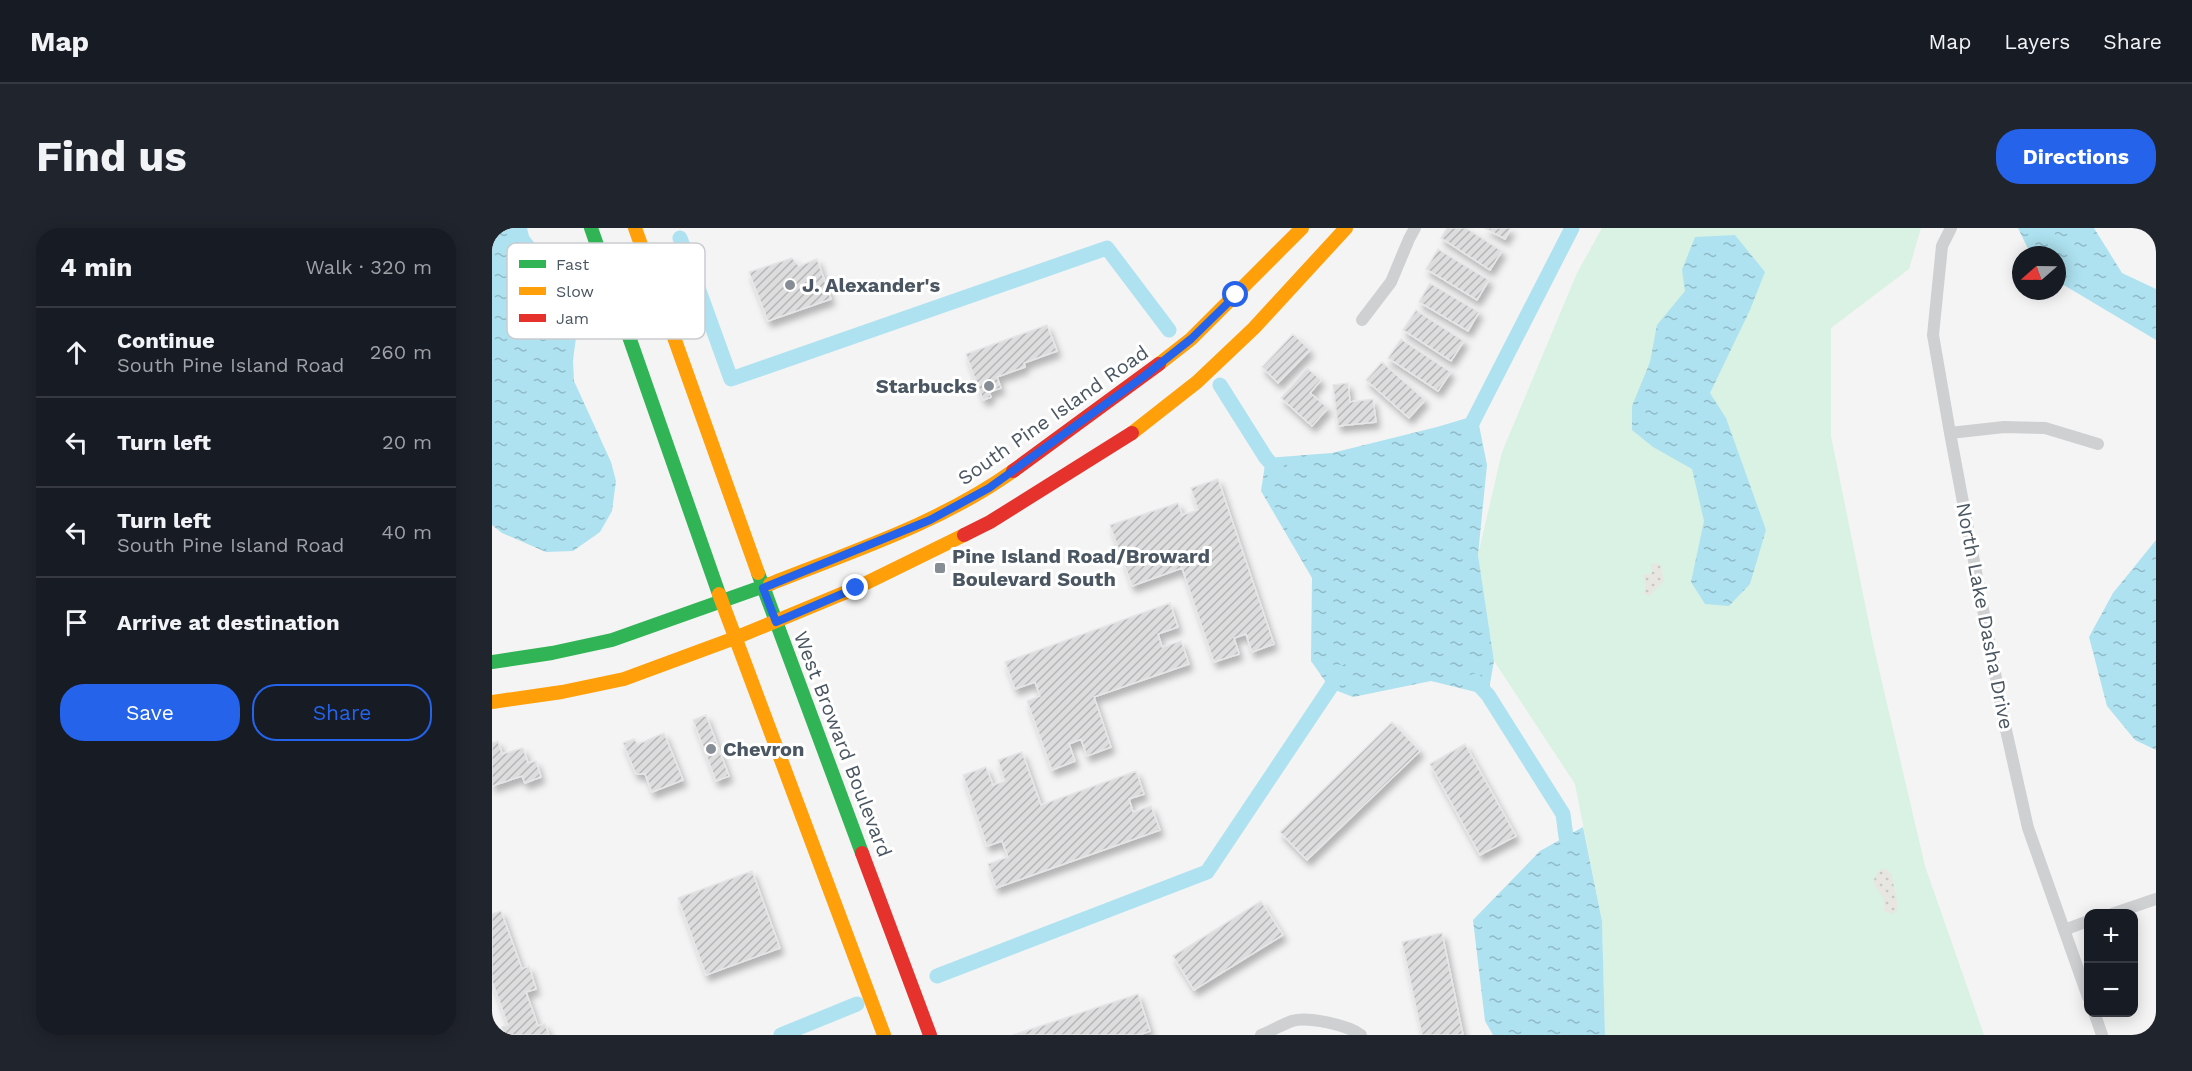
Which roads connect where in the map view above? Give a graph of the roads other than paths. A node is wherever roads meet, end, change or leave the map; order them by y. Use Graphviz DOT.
graph roads {
  1 [pos="591,228"];
  2 [pos="635,228"];
  3 [pos="1302,228"];
  4 [pos="1346,228"];
  5 [pos="1416,228"];
  6 [pos="1951,228"];
  7 [pos="596,243"];
  8 [pos="641,243"];
  9 [pos="1362,320"];
  10 [pos="630,339"];
  11 [pos="676,339"];
  12 [pos="1950,433"];
  13 [pos="2098,444"];
  14 [pos="763,588"];
  15 [pos="722,603"];
  16 [pos="776,622"];
  17 [pos="735,638"];
  18 [pos="492,662"];
  19 [pos="492,702"];
  20 [pos="2156,899"];
  21 [pos="2127,909"];
  22 [pos="2084,922"];
  23 [pos="2064,930"];
  24 [pos="2084,986"];
  25 [pos="2096,1017"];
  26 [pos="884,1035"];
  27 [pos="930,1035"];
  28 [pos="1261,1035"];
  29 [pos="1361,1035"];
  30 [pos="2102,1035"];
  1 -- 7 [label="main road"];
  2 -- 8 [label="main road, West Broward Boulevard"];
  3 -- 14 [label="main road, South Pine Island Road"];
  4 -- 16 [label="main road"];
  5 -- 9 [label="street"];
  6 -- 12 [label="street, North Lake Dasha Drive"];
  10 -- 15 [label="main road"];
  11 -- 14 [label="main road, West Broward Boulevard"];
  12 -- 13 [label="street"];
  12 -- 23 [label="street, North Lake Dasha Drive"];
  14 -- 15 [label="main road, South Pine Island Road"];
  14 -- 16 [label="main road, West Broward Boulevard"];
  15 -- 17 [label="main road"];
  15 -- 18 [label="main road, South Pine Island Road"];
  16 -- 17 [label="main road"];
  16 -- 27 [label="main road, West Broward Boulevard"];
  17 -- 19 [label="main road"];
  17 -- 26 [label="main road"];
  20 -- 21 [label="street"];
  22 -- 23 [label="street"];
  23 -- 24 [label="street, North Lake Dasha Drive"];
  25 -- 30 [label="street"];
  28 -- 29 [label="street"];
}
